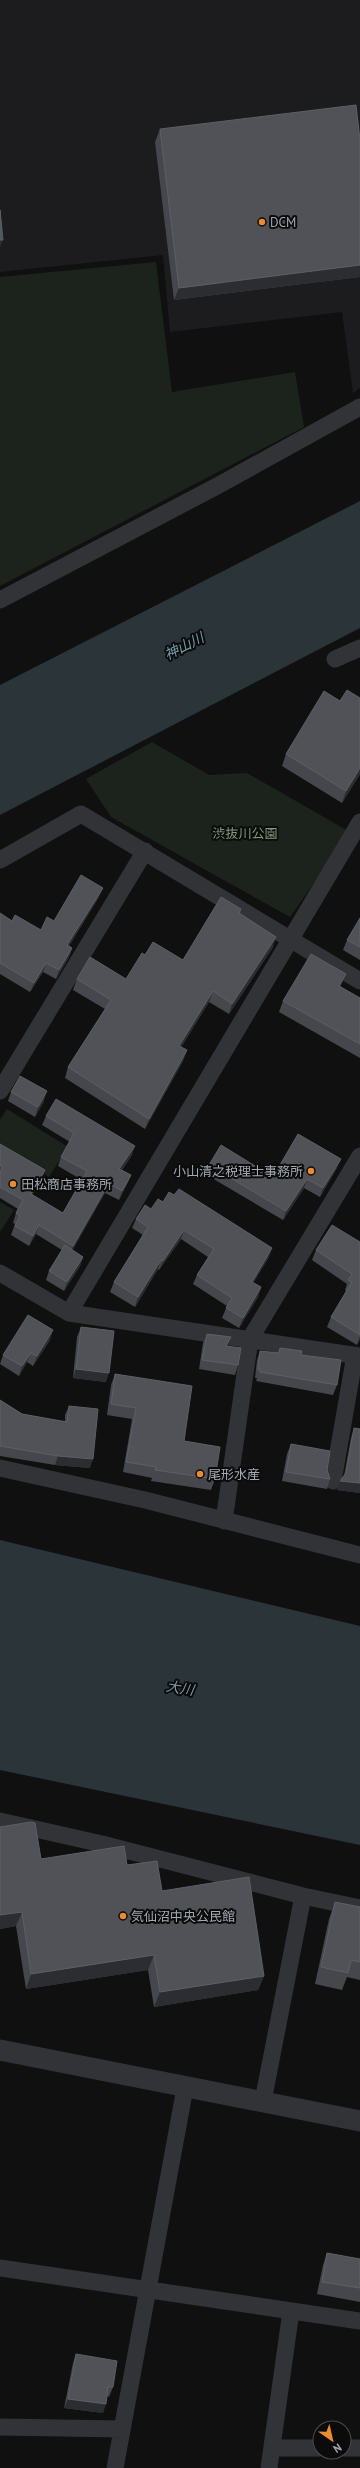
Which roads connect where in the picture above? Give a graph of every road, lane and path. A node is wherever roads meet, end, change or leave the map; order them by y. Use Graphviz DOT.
graph roads {
  1 [pos="360,407"];
  2 [pos="0,600"];
  3 [pos="360,648"];
  4 [pos="335,659"];
  5 [pos="360,822"];
  6 [pos="146,851"];
  7 [pos="0,860"];
  8 [pos="292,939"];
  9 [pos="360,981"];
  10 [pos="0,1091"];
  11 [pos="360,1156"];
  12 [pos="0,1273"];
  13 [pos="69,1313"];
  14 [pos="250,1340"];
  15 [pos="358,1356"];
  16 [pos="0,1468"];
  17 [pos="333,1481"];
  18 [pos="224,1521"];
  19 [pos="360,1556"];
  20 [pos="0,1821"];
  21 [pos="303,1896"];
  22 [pos="360,1908"];
  23 [pos="0,2050"];
  24 [pos="185,2088"];
  25 [pos="263,2101"];
  26 [pos="360,2121"];
  27 [pos="0,2268"];
  28 [pos="148,2289"];
  29 [pos="291,2311"];
  30 [pos="360,2321"];
  31 [pos="0,2427"];
  32 [pos="122,2429"];
  33 [pos="272,2448"];
  34 [pos="312,2448"];
  35 [pos="115,2468"];
  36 [pos="269,2468"];
  1 -- 2 [label="street"];
  3 -- 4 [label="street"];
  5 -- 8 [label="street"];
  6 -- 7 [label="street"];
  6 -- 8 [label="street"];
  6 -- 10 [label="street"];
  8 -- 9 [label="street"];
  8 -- 13 [label="street"];
  11 -- 14 [label="street"];
  12 -- 13 [label="street"];
  13 -- 14 [label="street"];
  14 -- 15 [label="street"];
  14 -- 18 [label="street"];
  15 -- 17 [label="street"];
  16 -- 18 [label="street"];
  18 -- 19 [label="street"];
  20 -- 21 [label="street"];
  21 -- 22 [label="street"];
  21 -- 25 [label="street"];
  23 -- 24 [label="street"];
  24 -- 25 [label="street"];
  24 -- 28 [label="street"];
  25 -- 26 [label="street"];
  27 -- 28 [label="street"];
  28 -- 29 [label="street"];
  28 -- 32 [label="street"];
  29 -- 30 [label="street"];
  29 -- 33 [label="street"];
  31 -- 32 [label="street"];
  32 -- 35 [label="street"];
  33 -- 34 [label="street"];
  33 -- 36 [label="street"];
}
